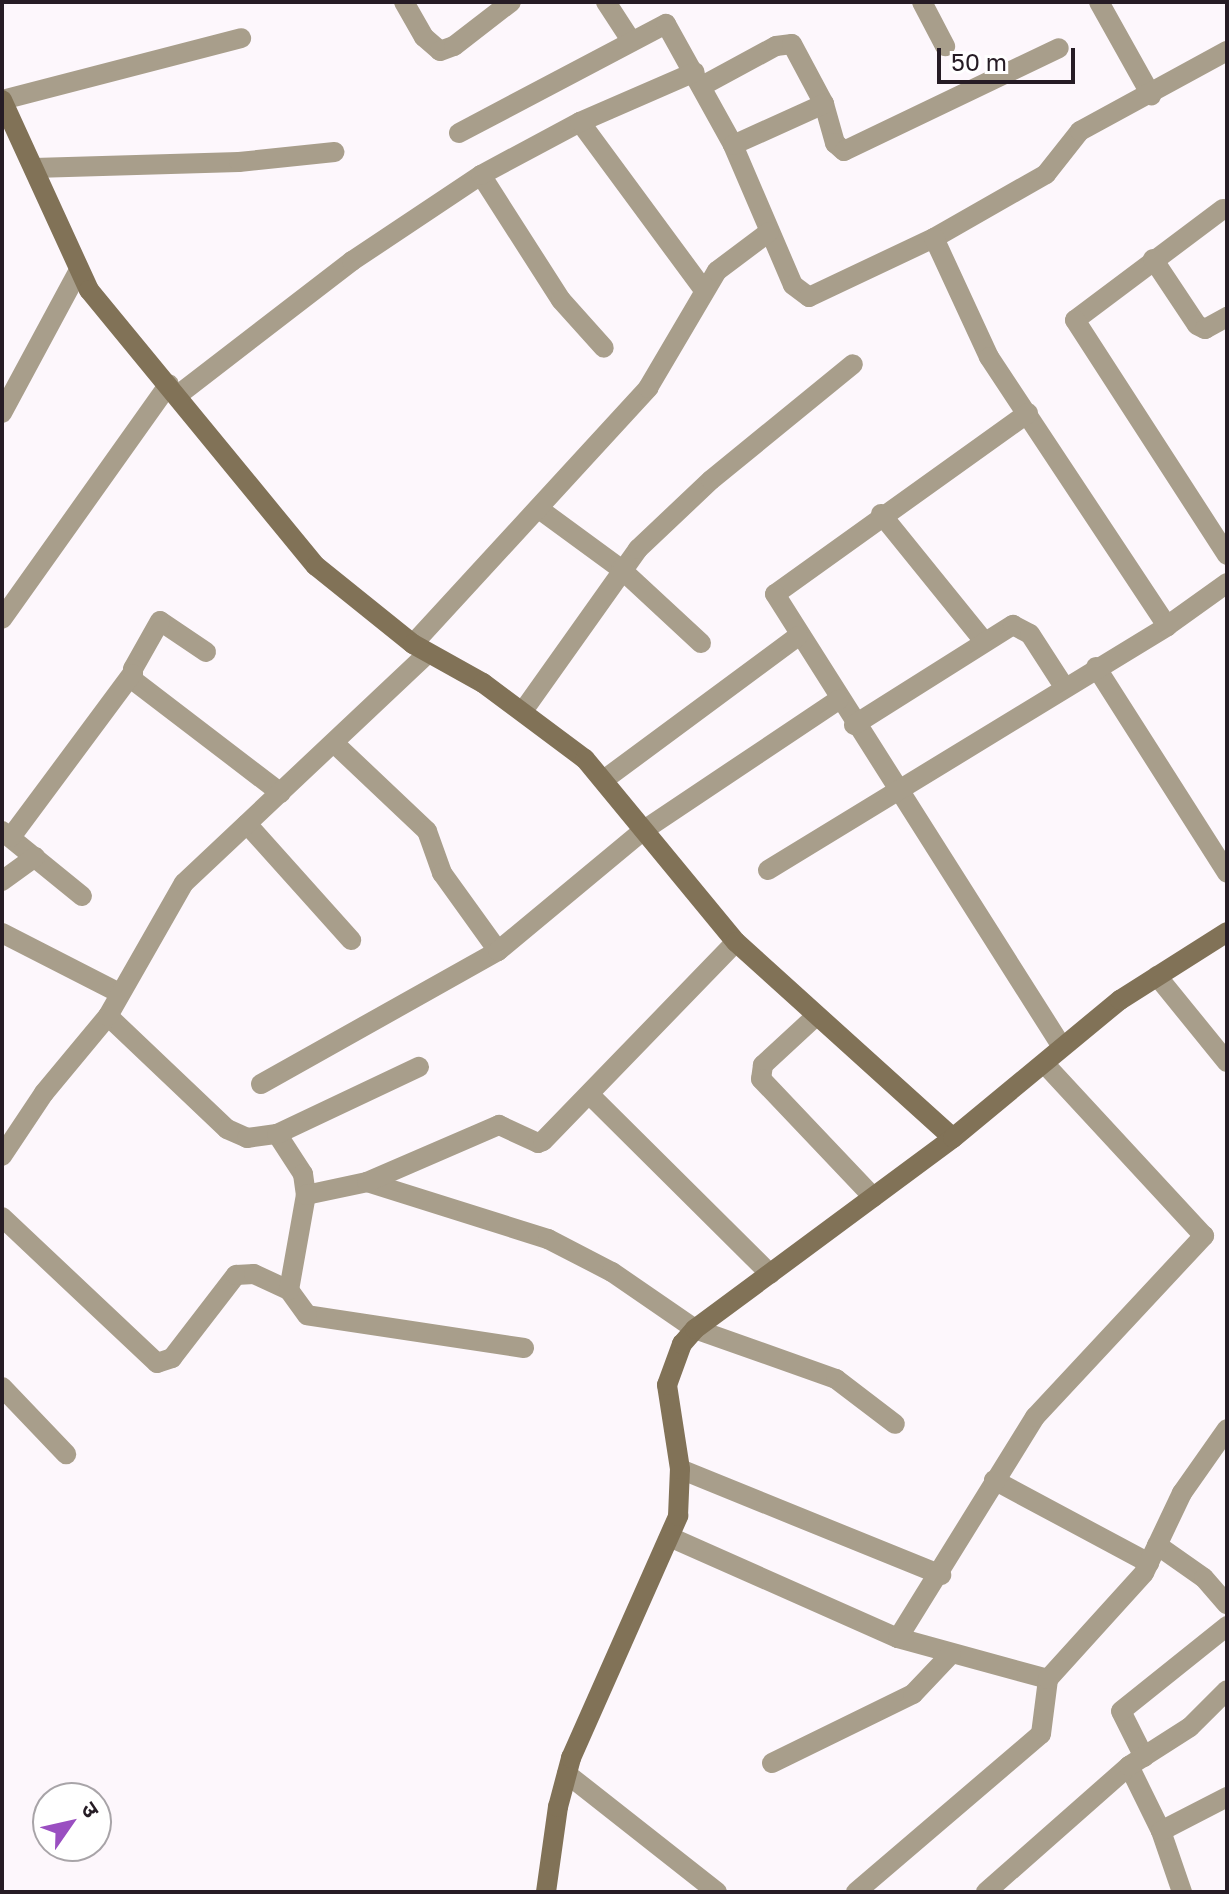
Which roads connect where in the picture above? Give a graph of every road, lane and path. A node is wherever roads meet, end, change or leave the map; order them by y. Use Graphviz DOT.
graph roads {
  1 [pos="404,2"];
  2 [pos="511,2"];
  3 [pos="606,2"];
  4 [pos="922,2"];
  5 [pos="1099,2"];
  6 [pos="241,38"];
  7 [pos="630,39"];
  8 [pos="945,46"];
  9 [pos="1059,48"];
  10 [pos="1227,51"];
  11 [pos="699,79"];
  12 [pos="1151,95"];
  13 [pos="2,100"];
  14 [pos="824,104"];
  15 [pos="580,122"];
  16 [pos="459,133"];
  17 [pos="733,145"];
  18 [pos="334,152"];
  19 [pos="34,168"];
  20 [pos="481,175"];
  21 [pos="1223,209"];
  22 [pos="769,232"];
  23 [pos="934,238"];
  24 [pos="1153,259"];
  25 [pos="78,272"];
  26 [pos="703,289"];
  27 [pos="1227,317"];
  28 [pos="604,348"];
  29 [pos="853,364"];
  30 [pos="174,389"];
  31 [pos="2,413"];
  32 [pos="1028,413"];
  33 [pos="539,509"];
  34 [pos="881,514"];
  35 [pos="1227,555"];
  36 [pos="621,569"];
  37 [pos="1227,583"];
  38 [pos="2,619"];
  39 [pos="1167,626"];
  40 [pos="798,636"];
  41 [pos="984,641"];
  42 [pos="701,643"];
  43 [pos="420,649"];
  44 [pos="206,652"];
  45 [pos="1096,667"];
  46 [pos="132,674"];
  47 [pos="1063,685"];
  48 [pos="838,700"];
  49 [pos="523,711"];
  50 [pos="854,725"];
  51 [pos="334,743"];
  52 [pos="605,779"];
  53 [pos="898,788"];
  54 [pos="281,793"];
  55 [pos="247,824"];
  56 [pos="644,830"];
  57 [pos="6,834"];
  58 [pos="35,857"];
  59 [pos="768,870"];
  60 [pos="1227,873"];
  61 [pos="2,881"];
  62 [pos="82,896"];
  63 [pos="2,933"];
  64 [pos="1226,935"];
  65 [pos="351,940"];
  66 [pos="736,942"];
  67 [pos="498,951"];
  68 [pos="1157,976"];
  69 [pos="119,993"];
  70 [pos="108,1016"];
  71 [pos="815,1017"];
  72 [pos="1062,1047"];
  73 [pos="1227,1062"];
  74 [pos="1045,1064"];
  75 [pos="419,1067"];
  76 [pos="261,1084"];
  77 [pos="590,1095"];
  78 [pos="277,1134"];
  79 [pos="953,1138"];
  80 [pos="5,1143"];
  81 [pos="367,1182"];
  82 [pos="306,1195"];
  83 [pos="873,1197"];
  84 [pos="2,1217"];
  85 [pos="770,1274"];
  86 [pos="289,1290"];
  87 [pos="695,1329"];
  88 [pos="524,1348"];
  89 [pos="2,1387"];
  90 [pos="895,1424"];
  91 [pos="1227,1429"];
  92 [pos="66,1454"];
  93 [pos="680,1469"];
  94 [pos="994,1480"];
  95 [pos="672,1538"];
  96 [pos="1153,1554"];
  97 [pos="941,1575"];
  98 [pos="1227,1604"];
  99 [pos="1227,1626"];
  100 [pos="898,1638"];
  101 [pos="951,1654"];
  102 [pos="1048,1679"];
  103 [pos="1227,1690"];
  104 [pos="1136,1762"];
  105 [pos="772,1763"];
  106 [pos="567,1774"];
  107 [pos="1227,1797"];
  108 [pos="1161,1831"];
  109 [pos="546,1892"];
  110 [pos="717,1892"];
  111 [pos="856,1892"];
  112 [pos="986,1892"];
  113 [pos="1182,1892"];
  1 -- 2 [label="street"];
  3 -- 7 [label="street"];
  4 -- 8 [label="street"];
  5 -- 12 [label="street"];
  6 -- 13 [label="street"];
  7 -- 11 [label="street"];
  7 -- 16 [label="street"];
  9 -- 14 [label="street"];
  10 -- 12 [label="street"];
  11 -- 14 [label="street"];
  11 -- 15 [label="street"];
  11 -- 17 [label="street"];
  12 -- 23 [label="street"];
  13 -- 19 [label="street"];
  14 -- 17 [label="street"];
  15 -- 20 [label="street"];
  15 -- 26 [label="street"];
  17 -- 22 [label="street"];
  18 -- 19 [label="street"];
  19 -- 25 [label="street"];
  20 -- 28 [label="street"];
  20 -- 30 [label="street"];
  21 -- 24 [label="street"];
  22 -- 23 [label="street"];
  22 -- 26 [label="street"];
  23 -- 32 [label="street"];
  24 -- 27 [label="street"];
  24 -- 35 [label="street"];
  25 -- 30 [label="street"];
  25 -- 31 [label="street"];
  26 -- 33 [label="street"];
  29 -- 36 [label="street"];
  30 -- 38 [label="street"];
  30 -- 43 [label="street"];
  32 -- 34 [label="street"];
  32 -- 39 [label="street"];
  33 -- 36 [label="street"];
  33 -- 43 [label="street"];
  34 -- 40 [label="street"];
  34 -- 41 [label="street"];
  36 -- 42 [label="street"];
  36 -- 49 [label="street"];
  37 -- 39 [label="street"];
  39 -- 45 [label="street"];
  40 -- 48 [label="street"];
  40 -- 52 [label="street"];
  41 -- 47 [label="street"];
  41 -- 50 [label="street"];
  43 -- 49 [label="street"];
  43 -- 51 [label="street"];
  44 -- 46 [label="street"];
  45 -- 47 [label="street"];
  45 -- 60 [label="street"];
  46 -- 54 [label="street"];
  46 -- 57 [label="street"];
  47 -- 53 [label="street"];
  48 -- 50 [label="street"];
  48 -- 56 [label="street"];
  49 -- 52 [label="street"];
  50 -- 53 [label="street"];
  51 -- 54 [label="street"];
  51 -- 67 [label="street"];
  52 -- 56 [label="street"];
  53 -- 59 [label="street"];
  53 -- 72 [label="street"];
  54 -- 55 [label="street"];
  55 -- 65 [label="street"];
  55 -- 69 [label="street"];
  56 -- 66 [label="street"];
  56 -- 67 [label="street"];
  57 -- 58 [label="street"];
  58 -- 61 [label="street"];
  58 -- 62 [label="street"];
  63 -- 69 [label="street"];
  64 -- 68 [label="street"];
  66 -- 71 [label="street"];
  66 -- 77 [label="street"];
  67 -- 76 [label="street"];
  68 -- 72 [label="street"];
  68 -- 73 [label="street"];
  69 -- 70 [label="street"];
  70 -- 78 [label="street"];
  70 -- 80 [label="street"];
  71 -- 79 [label="street"];
  71 -- 83 [label="street"];
  72 -- 74 [label="street"];
  74 -- 79 [label="street"];
  74 -- 94 [label="street"];
  75 -- 78 [label="street"];
  77 -- 81 [label="street"];
  77 -- 85 [label="street"];
  78 -- 82 [label="street"];
  79 -- 83 [label="street"];
  81 -- 82 [label="street"];
  81 -- 87 [label="street"];
  82 -- 86 [label="street"];
  83 -- 85 [label="street"];
  84 -- 86 [label="street"];
  85 -- 87 [label="street"];
  86 -- 88 [label="street"];
  87 -- 90 [label="street"];
  87 -- 93 [label="street"];
  89 -- 92 [label="street"];
  91 -- 96 [label="street"];
  93 -- 95 [label="street"];
  93 -- 97 [label="street"];
  94 -- 96 [label="street"];
  94 -- 97 [label="street"];
  95 -- 100 [label="street"];
  95 -- 106 [label="street"];
  96 -- 98 [label="street"];
  96 -- 102 [label="street"];
  97 -- 100 [label="street"];
  99 -- 104 [label="street"];
  100 -- 101 [label="street"];
  101 -- 102 [label="street"];
  101 -- 105 [label="street"];
  102 -- 111 [label="street"];
  103 -- 104 [label="street"];
  104 -- 108 [label="street"];
  104 -- 112 [label="street"];
  106 -- 109 [label="street"];
  106 -- 110 [label="street"];
  107 -- 108 [label="street"];
  108 -- 113 [label="street"];
}
